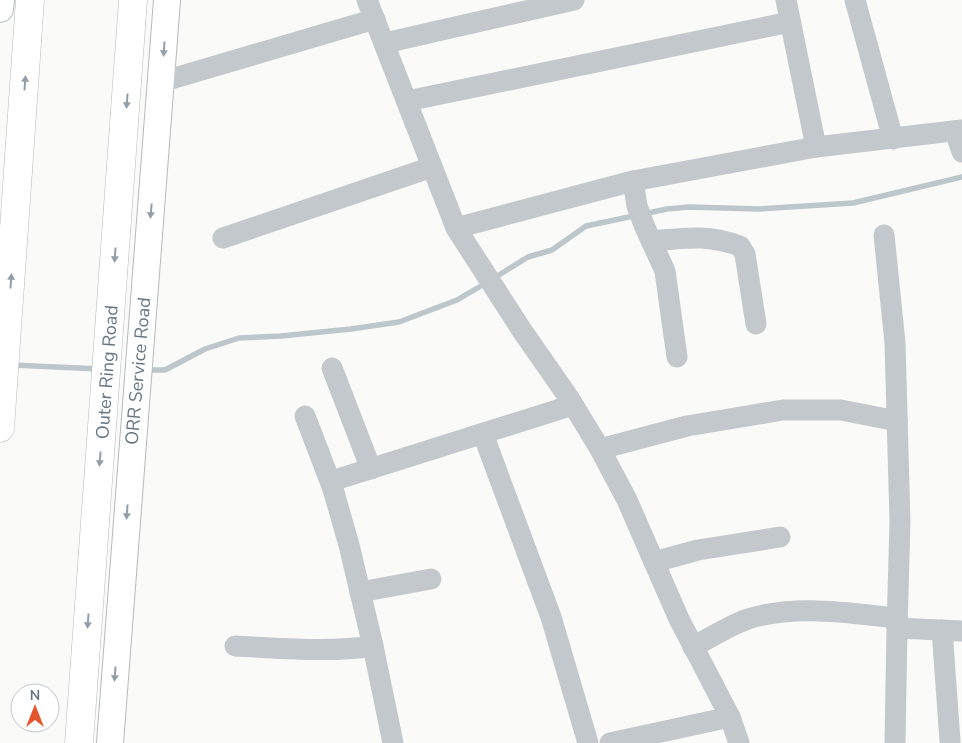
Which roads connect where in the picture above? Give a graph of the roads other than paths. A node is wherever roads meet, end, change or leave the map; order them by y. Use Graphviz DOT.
graph roads {
  1 [pos="1,0"];
  2 [pos="30,0"];
  3 [pos="133,0"];
  4 [pos="167,0"];
  5 [pos="574,0"];
  6 [pos="786,0"];
  7 [pos="855,0"];
  8 [pos="0,8"];
  9 [pos="371,10"];
  10 [pos="790,22"];
  11 [pos="385,43"];
  12 [pos="161,82"];
  13 [pos="407,102"];
  14 [pos="958,130"];
  15 [pos="894,139"];
  16 [pos="816,148"];
  17 [pos="962,152"];
  18 [pos="432,167"];
  19 [pos="633,181"];
  20 [pos="644,224"];
  21 [pos="456,228"];
  22 [pos="884,235"];
  23 [pos="223,238"];
  24 [pos="756,324"];
  25 [pos="677,357"];
  26 [pos="332,368"];
  27 [pos="573,405"];
  28 [pos="305,416"];
  29 [pos="897,422"];
  30 [pos="0,428"];
  31 [pos="483,434"];
  32 [pos="600,449"];
  33 [pos="371,469"];
  34 [pos="333,489"];
  35 [pos="780,537"];
  36 [pos="654,562"];
  37 [pos="431,579"];
  38 [pos="360,592"];
  39 [pos="897,623"];
  40 [pos="957,630"];
  41 [pos="235,646"];
  42 [pos="373,646"];
  43 [pos="693,647"];
  44 [pos="730,717"];
  45 [pos="950,741"];
  46 [pos="79,743"];
  47 [pos="110,743"];
  48 [pos="393,743"];
  49 [pos="588,743"];
  50 [pos="610,743"];
  51 [pos="739,743"];
  52 [pos="895,743"];
  1 -- 8 [label="main road"];
  30 -- 2 [label="highway, one-way"];
  3 -- 46 [label="highway, Outer Ring Road, one-way"];
  4 -- 12 [label="main road, ORR Service Road, one-way"];
  5 -- 11 [label="street"];
  6 -- 10 [label="street"];
  7 -- 15 [label="street"];
  9 -- 11 [label="street"];
  9 -- 12 [label="street"];
  10 -- 13 [label="street"];
  10 -- 16 [label="street"];
  11 -- 13 [label="street"];
  12 -- 47 [label="main road, ORR Service Road, one-way"];
  13 -- 18 [label="street"];
  14 -- 15 [label="street"];
  14 -- 17 [label="street"];
  15 -- 16 [label="street"];
  16 -- 19 [label="street"];
  18 -- 21 [label="street"];
  18 -- 23 [label="street"];
  19 -- 20 [label="street"];
  19 -- 21 [label="street"];
  20 -- 24 [label="street"];
  20 -- 25 [label="street"];
  21 -- 27 [label="street"];
  22 -- 29 [label="street"];
  26 -- 33 [label="street"];
  27 -- 31 [label="street"];
  27 -- 32 [label="street"];
  28 -- 34 [label="street"];
  29 -- 32 [label="street"];
  29 -- 39 [label="street"];
  31 -- 33 [label="street"];
  31 -- 49 [label="street"];
  32 -- 36 [label="street"];
  33 -- 34 [label="street"];
  34 -- 38 [label="street"];
  35 -- 36 [label="street"];
  36 -- 43 [label="street"];
  37 -- 38 [label="street"];
  38 -- 42 [label="street"];
  39 -- 40 [label="street"];
  39 -- 43 [label="street"];
  39 -- 52 [label="street"];
  40 -- 45 [label="street"];
  41 -- 42 [label="street"];
  42 -- 48 [label="street"];
  43 -- 44 [label="street"];
  44 -- 50 [label="street"];
  44 -- 51 [label="street"];
}
